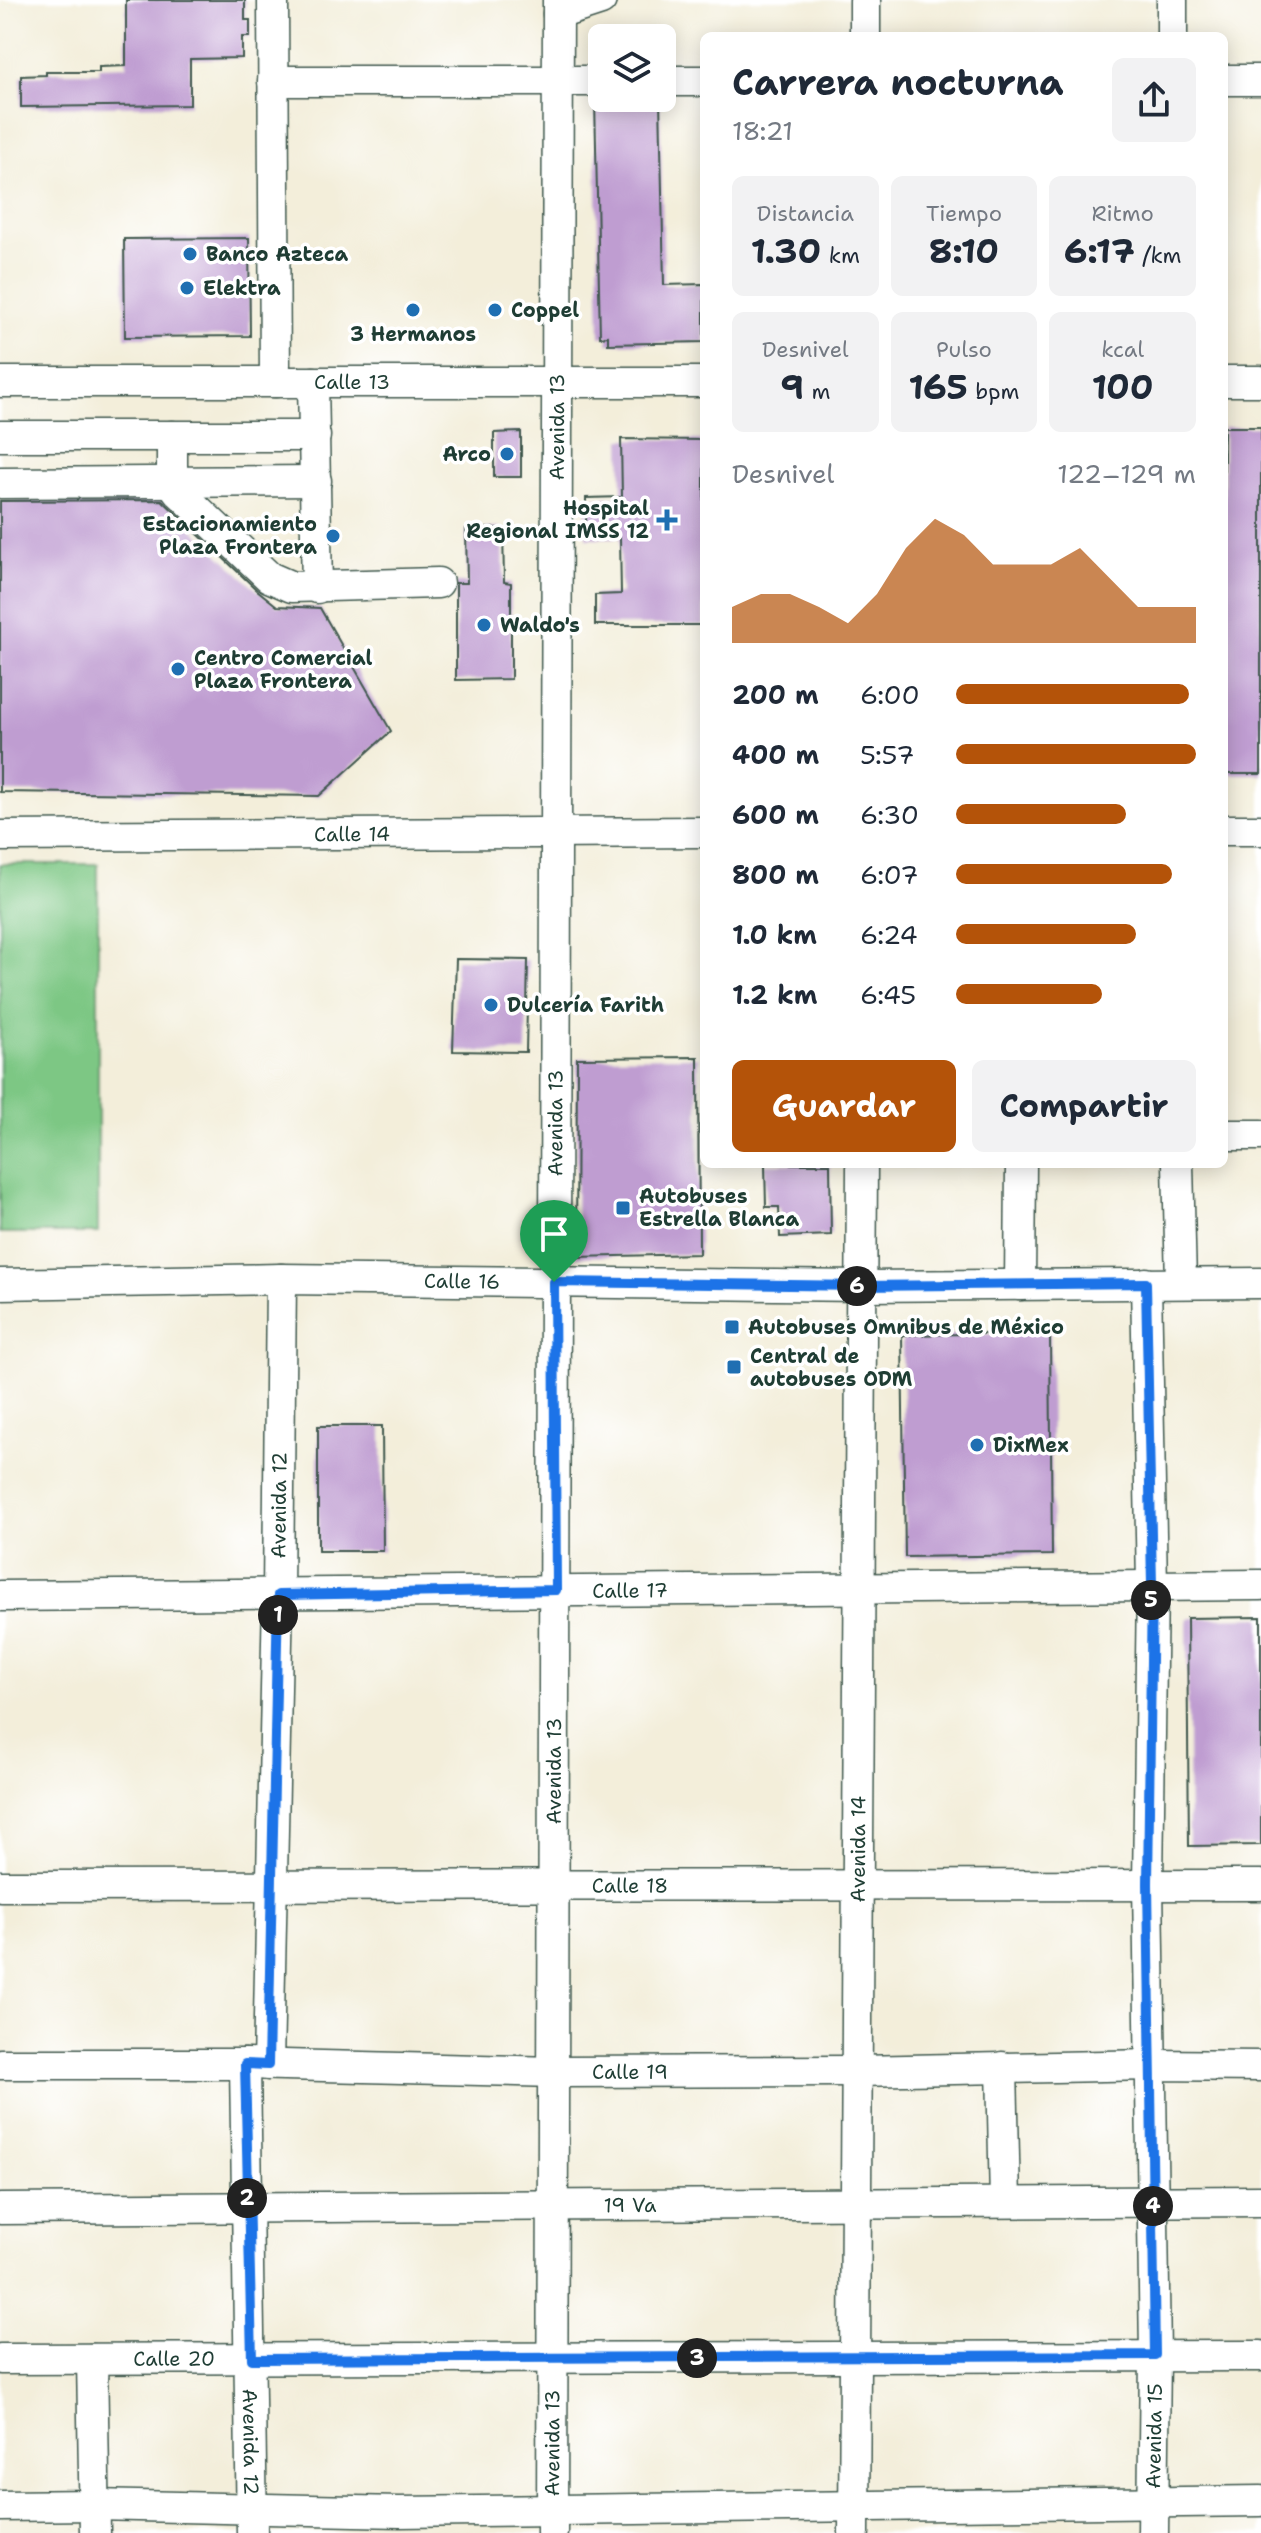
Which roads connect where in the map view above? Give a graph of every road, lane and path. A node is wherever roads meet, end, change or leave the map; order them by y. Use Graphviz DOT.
graph roads {
  1 [pos="273,0"];
  2 [pos="601,0"];
  3 [pos="865,0"];
  4 [pos="1172,0"];
  5 [pos="558,7"];
  6 [pos="865,32"];
  7 [pos="1172,32"];
  8 [pos="1228,80"];
  9 [pos="1261,80"];
  10 [pos="273,81"];
  11 [pos="558,81"];
  12 [pos="588,81"];
  13 [pos="676,81"];
  14 [pos="700,81"];
  15 [pos="1228,381"];
  16 [pos="1261,381"];
  17 [pos="0,382"];
  18 [pos="275,382"];
  19 [pos="313,382"];
  20 [pos="558,382"];
  21 [pos="700,382"];
  22 [pos="0,436"];
  23 [pos="172,436"];
  24 [pos="315,436"];
  25 [pos="316,481"];
  26 [pos="0,483"];
  27 [pos="172,483"];
  28 [pos="438,583"];
  29 [pos="317,588"];
  30 [pos="1228,830"];
  31 [pos="1261,830"];
  32 [pos="700,832"];
  33 [pos="557,834"];
  34 [pos="0,836"];
  35 [pos="1228,1135"];
  36 [pos="1261,1135"];
  37 [pos="862,1168"];
  38 [pos="1021,1168"];
  39 [pos="1178,1168"];
  40 [pos="281,1279"];
  41 [pos="554,1282"];
  42 [pos="1181,1282"];
  43 [pos="1146,1283"];
  44 [pos="1261,1283"];
  45 [pos="0,1284"];
  46 [pos="1020,1285"];
  47 [pos="863,1286"];
  48 [pos="1152,1585"];
  49 [pos="1261,1585"];
  50 [pos="860,1589"];
  51 [pos="556,1590"];
  52 [pos="278,1595"];
  53 [pos="0,1596"];
  54 [pos="1148,1884"];
  55 [pos="859,1885"];
  56 [pos="1261,1885"];
  57 [pos="0,1886"];
  58 [pos="272,1887"];
  59 [pos="554,1888"];
  60 [pos="0,2064"];
  61 [pos="256,2065"];
  62 [pos="1152,2065"];
  63 [pos="1261,2066"];
  64 [pos="1002,2067"];
  65 [pos="858,2071"];
  66 [pos="554,2072"];
  67 [pos="1153,2200"];
  68 [pos="1261,2201"];
  69 [pos="1005,2202"];
  70 [pos="857,2203"];
  71 [pos="553,2205"];
  72 [pos="0,2209"];
  73 [pos="247,2209"];
  74 [pos="1155,2355"];
  75 [pos="1261,2356"];
  76 [pos="857,2358"];
  77 [pos="0,2359"];
  78 [pos="92,2359"];
  79 [pos="252,2359"];
  80 [pos="553,2359"];
  81 [pos="1261,2501"];
  82 [pos="1153,2502"];
  83 [pos="0,2506"];
  84 [pos="95,2519"];
  85 [pos="252,2520"];
  86 [pos="854,2520"];
  87 [pos="399,2522"];
  88 [pos="552,2522"];
  89 [pos="1153,2533"];
  1 -- 10 [label="street"];
  2 -- 5 [label="street"];
  3 -- 6 [label="street"];
  4 -- 7 [label="street"];
  5 -- 11 [label="street, Avenida 13"];
  8 -- 9 [label="street"];
  10 -- 11 [label="street"];
  10 -- 18 [label="street"];
  11 -- 12 [label="street"];
  11 -- 20 [label="street, Avenida 13"];
  13 -- 14 [label="street"];
  15 -- 16 [label="street"];
  17 -- 18 [label="street, Calle 13"];
  18 -- 19 [label="street, Calle 13"];
  19 -- 20 [label="street, Calle 13"];
  19 -- 24 [label="street"];
  20 -- 21 [label="street, Calle 13"];
  20 -- 33 [label="street, Avenida 13"];
  22 -- 23 [label="street"];
  23 -- 24 [label="street"];
  23 -- 27 [label="street"];
  24 -- 25 [label="street"];
  25 -- 27 [label="street"];
  25 -- 29 [label="street"];
  26 -- 27 [label="street"];
  27 -- 29 [label="street"];
  28 -- 29 [label="street"];
  30 -- 31 [label="street"];
  32 -- 33 [label="street, Calle 14"];
  33 -- 34 [label="street, Calle 14"];
  33 -- 41 [label="street, Avenida 13"];
  35 -- 36 [label="street"];
  37 -- 47 [label="street, Avenida 14"];
  38 -- 46 [label="street"];
  39 -- 42 [label="street"];
  40 -- 41 [label="street, Calle 16"];
  40 -- 45 [label="street, Calle 16"];
  40 -- 52 [label="street, Avenida 12"];
  41 -- 47 [label="street, Calle 16"];
  41 -- 51 [label="street, Avenida 13"];
  42 -- 43 [label="street, Calle 16"];
  42 -- 44 [label="street, Calle 16"];
  43 -- 46 [label="street, Calle 16"];
  43 -- 48 [label="street, Avenida 15"];
  46 -- 47 [label="street, Calle 16"];
  47 -- 50 [label="street, Avenida 14"];
  48 -- 49 [label="street, Calle 17"];
  48 -- 50 [label="street, Calle 17"];
  48 -- 54 [label="street, Avenida 15"];
  50 -- 51 [label="street, Calle 17"];
  50 -- 55 [label="street, Avenida 14"];
  51 -- 52 [label="street, Calle 17"];
  51 -- 59 [label="street, Avenida 13"];
  52 -- 53 [label="street, Calle 17"];
  52 -- 58 [label="street, Avenida 12"];
  54 -- 55 [label="street, Calle 18"];
  54 -- 56 [label="street, Calle 18"];
  54 -- 62 [label="street, Avenida 15"];
  55 -- 59 [label="street, Calle 18"];
  55 -- 65 [label="street, Avenida 14"];
  57 -- 58 [label="street, Calle 18"];
  58 -- 59 [label="street, Calle 18"];
  58 -- 61 [label="street, Avenida 12"];
  59 -- 66 [label="street, Avenida 13"];
  60 -- 61 [label="street, Calle 19"];
  61 -- 66 [label="street, Calle 19"];
  61 -- 73 [label="street, Avenida 12"];
  62 -- 63 [label="street, Calle 19"];
  62 -- 64 [label="street, Calle 19"];
  62 -- 67 [label="street, Avenida 15"];
  64 -- 65 [label="street, Calle 19"];
  64 -- 69 [label="street"];
  65 -- 66 [label="street, Calle 19"];
  65 -- 70 [label="street, Avenida 14"];
  66 -- 71 [label="street, Avenida 13"];
  67 -- 68 [label="street, 19 Va"];
  67 -- 69 [label="street, 19 Va"];
  67 -- 74 [label="street, Avenida 15"];
  69 -- 70 [label="street, 19 Va"];
  70 -- 71 [label="street, 19 Va"];
  70 -- 76 [label="street, Avenida 14"];
  71 -- 73 [label="street, 19 Va"];
  71 -- 80 [label="street, Avenida 13"];
  72 -- 73 [label="street, 19 Va"];
  73 -- 79 [label="street, Avenida 12"];
  74 -- 75 [label="street, Calle 20"];
  74 -- 76 [label="street, Calle 20"];
  74 -- 82 [label="street, Avenida 15"];
  76 -- 80 [label="street, Calle 20"];
  76 -- 86 [label="street, Avenida 14"];
  77 -- 78 [label="street, Calle 20"];
  78 -- 79 [label="street, Calle 20"];
  78 -- 84 [label="street"];
  79 -- 80 [label="street, Calle 20"];
  79 -- 85 [label="street, Avenida 12"];
  80 -- 88 [label="street, Avenida 13"];
  81 -- 82 [label="street"];
  82 -- 86 [label="street"];
  82 -- 89 [label="street, Avenida 15"];
  83 -- 84 [label="street"];
  84 -- 85 [label="street"];
  85 -- 87 [label="street"];
  86 -- 88 [label="street"];
  87 -- 88 [label="street"];
}
